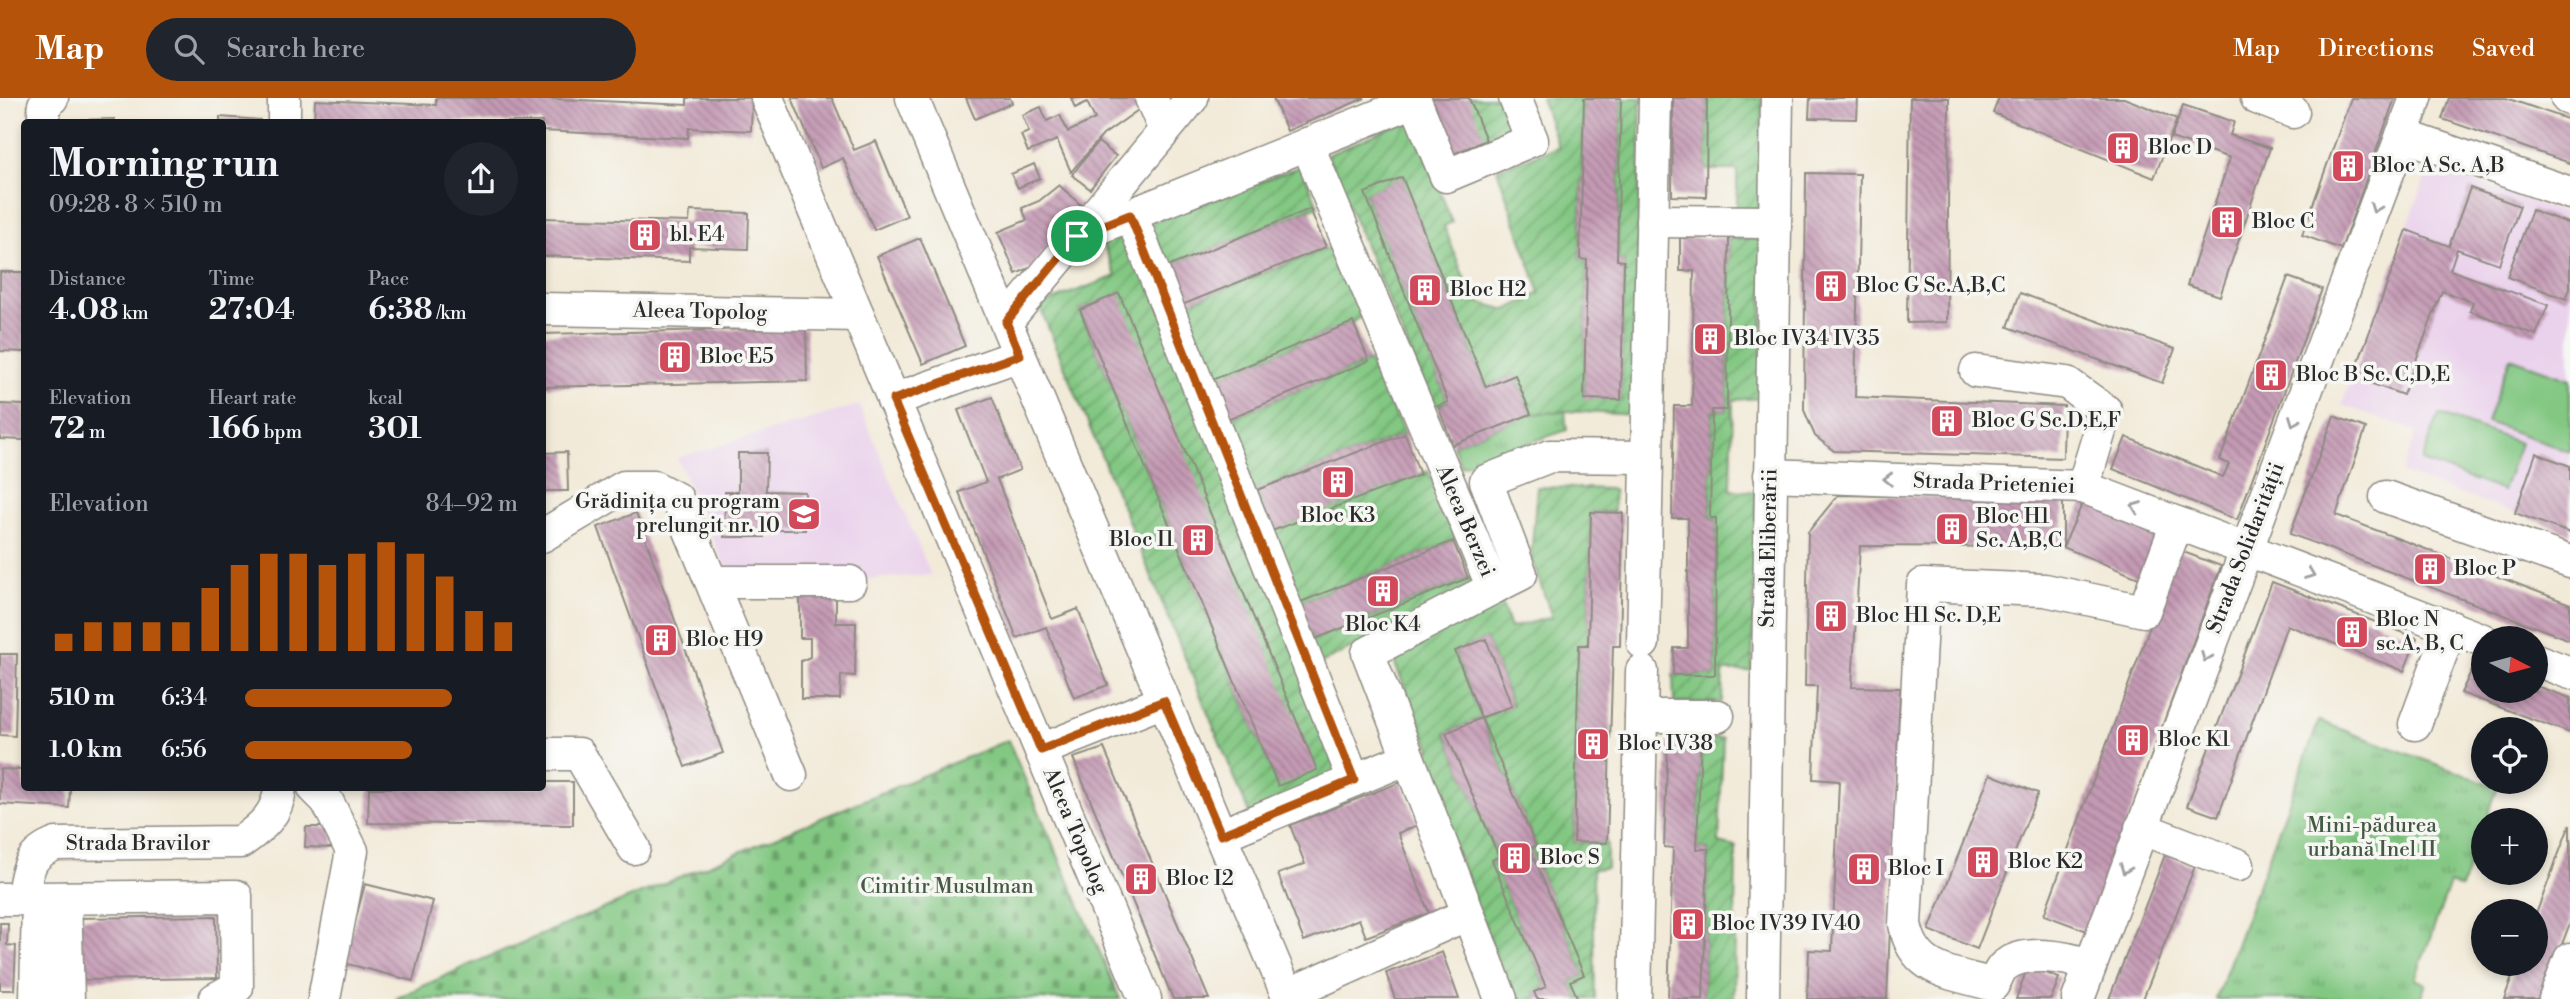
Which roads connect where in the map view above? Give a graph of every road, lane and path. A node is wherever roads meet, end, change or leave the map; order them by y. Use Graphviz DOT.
graph roads {
  1 [pos="52,98"];
  2 [pos="284,98"];
  3 [pos="766,98"];
  4 [pos="912,98"];
  5 [pos="1151,98"];
  6 [pos="1192,98"];
  7 [pos="1515,98"];
  8 [pos="1655,98"];
  9 [pos="1777,98"];
  10 [pos="2257,98"];
  11 [pos="2416,98"];
  12 [pos="1415,99"];
  13 [pos="2293,112"];
  14 [pos="44,119"];
  15 [pos="284,119"];
  16 [pos="1165,130"];
  17 [pos="2402,135"];
  18 [pos="1307,144"];
  19 [pos="2570,193"];
  20 [pos="1130,215"];
  21 [pos="1652,220"];
  22 [pos="1774,222"];
  23 [pos="1077,236"];
  24 [pos="546,309"];
  25 [pos="858,315"];
  26 [pos="1006,322"];
  27 [pos="1020,355"];
  28 [pos="1976,371"];
  29 [pos="893,400"];
  30 [pos="1646,457"];
  31 [pos="1770,475"];
  32 [pos="2083,487"];
  33 [pos="2386,497"];
  34 [pos="2177,523"];
  35 [pos="546,534"];
  36 [pos="2246,549"];
  37 [pos="2570,562"];
  38 [pos="712,582"];
  39 [pos="850,582"];
  40 [pos="1493,588"];
  41 [pos="2451,627"];
  42 [pos="2471,635"];
  43 [pos="2548,665"];
  44 [pos="2570,673"];
  45 [pos="1164,701"];
  46 [pos="1641,716"];
  47 [pos="1718,716"];
  48 [pos="2415,724"];
  49 [pos="1041,750"];
  50 [pos="546,754"];
  51 [pos="1408,758"];
  52 [pos="791,775"];
  53 [pos="1354,780"];
  54 [pos="280,791"];
  55 [pos="317,791"];
  56 [pos="2141,828"];
  57 [pos="1221,835"];
  58 [pos="634,848"];
  59 [pos="2238,865"];
  60 [pos="31,898"];
  61 [pos="1468,914"];
  62 [pos="2570,959"];
  63 [pos="2089,965"];
  64 [pos="1288,997"];
  65 [pos="36,999"];
  66 [pos="68,999"];
  67 [pos="215,999"];
  68 [pos="324,999"];
  69 [pos="1145,999"];
  70 [pos="1501,999"];
  71 [pos="1635,999"];
  72 [pos="1763,999"];
  73 [pos="2078,999"];
  74 [pos="2555,999"];
  1 -- 14 [label="street"];
  2 -- 15 [label="street"];
  3 -- 25 [label="street, Aleea Topolog"];
  4 -- 26 [label="street"];
  5 -- 16 [label="street"];
  6 -- 16 [label="street"];
  7 -- 12 [label="street"];
  8 -- 21 [label="street"];
  9 -- 22 [label="street, Strada Eliberării"];
  10 -- 13 [label="street"];
  11 -- 17 [label="street, Strada Solidarității"];
  12 -- 18 [label="street"];
  16 -- 23 [label="street"];
  17 -- 19 [label="street"];
  17 -- 36 [label="street, Strada Solidarității, one-way"];
  18 -- 20 [label="street"];
  18 -- 40 [label="street, Aleea Berzei"];
  20 -- 23 [label="street"];
  20 -- 53 [label="street"];
  21 -- 22 [label="street"];
  21 -- 30 [label="street"];
  22 -- 31 [label="street, Strada Eliberării"];
  23 -- 26 [label="street"];
  24 -- 25 [label="street, Aleea Topolog"];
  25 -- 29 [label="street, Aleea Topolog"];
  26 -- 27 [label="street"];
  27 -- 29 [label="street"];
  27 -- 45 [label="street"];
  28 -- 32 [label="street"];
  29 -- 49 [label="street, Aleea Topolog"];
  30 -- 40 [label="street"];
  30 -- 46 [label="street"];
  32 -- 31 [label="street, Strada Prieteniei, one-way"];
  31 -- 72 [label="street, Strada Eliberării"];
  34 -- 32 [label="street, Strada Prieteniei, one-way"];
  33 -- 37 [label="street"];
  34 -- 36 [label="street, Strada Prieteniei"];
  34 -- 63 [label="street"];
  35 -- 38 [label="street"];
  36 -- 41 [label="street, Strada Prieteniei, one-way"];
  36 -- 56 [label="street, Strada Solidarității, one-way"];
  38 -- 39 [label="street"];
  38 -- 52 [label="street"];
  40 -- 51 [label="street, Aleea Berzei"];
  41 -- 42 [label="street, Strada Prieteniei"];
  41 -- 48 [label="street"];
  43 -- 44 [label="street"];
  45 -- 49 [label="street"];
  45 -- 57 [label="street"];
  46 -- 47 [label="street"];
  46 -- 71 [label="street"];
  49 -- 69 [label="street, Aleea Topolog"];
  50 -- 58 [label="street"];
  51 -- 53 [label="street"];
  51 -- 61 [label="street, Aleea Berzei"];
  53 -- 57 [label="street"];
  54 -- 60 [label="street, Strada Bravilor"];
  55 -- 68 [label="street"];
  56 -- 59 [label="street"];
  56 -- 63 [label="street, Strada Solidarității, one-way"];
  57 -- 64 [label="street"];
  60 -- 65 [label="street"];
  60 -- 66 [label="street"];
  60 -- 67 [label="street"];
  61 -- 64 [label="street"];
  61 -- 70 [label="street, Aleea Berzei"];
  62 -- 74 [label="street"];
  63 -- 73 [label="street, Strada Solidarității"];
}
